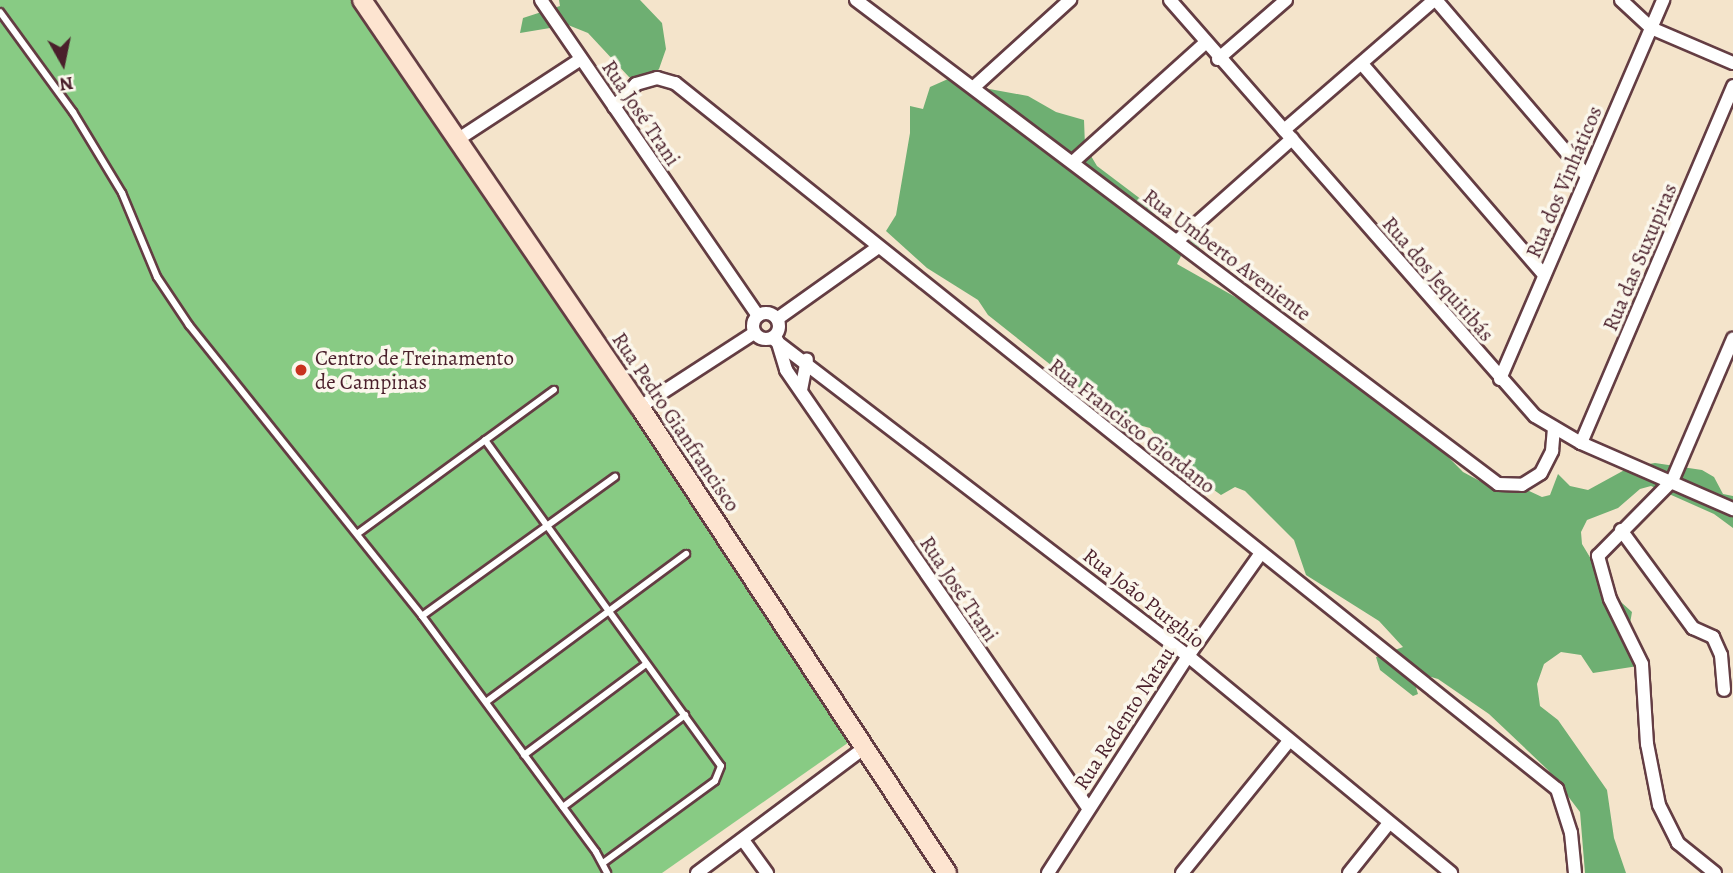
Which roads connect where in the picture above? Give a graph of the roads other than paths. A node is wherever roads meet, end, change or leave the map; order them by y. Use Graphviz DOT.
graph roads {
  1 [pos="362,0"];
  2 [pos="541,0"];
  3 [pos="1070,0"];
  4 [pos="1170,0"];
  5 [pos="1286,0"];
  6 [pos="1435,0"];
  7 [pos="1621,0"];
  8 [pos="1663,0"];
  9 [pos="860,1"];
  10 [pos="0,12"];
  11 [pos="1651,28"];
  12 [pos="1205,43"];
  13 [pos="581,59"];
  14 [pos="1219,59"];
  15 [pos="1733,63"];
  16 [pos="1362,64"];
  17 [pos="1733,86"];
  18 [pos="974,87"];
  19 [pos="614,107"];
  20 [pos="1288,134"];
  21 [pos="457,139"];
  22 [pos="1074,162"];
  23 [pos="1587,176"];
  24 [pos="1177,242"];
  25 [pos="877,248"];
  26 [pos="1544,275"];
  27 [pos="758,316"];
  28 [pos="776,331"];
  29 [pos="754,333"];
  30 [pos="1733,339"];
  31 [pos="807,360"];
  32 [pos="1500,379"];
  33 [pos="554,390"];
  34 [pos="801,390"];
  35 [pos="640,407"];
  36 [pos="1554,429"];
  37 [pos="485,440"];
  38 [pos="1581,443"];
  39 [pos="615,477"];
  40 [pos="1672,481"];
  41 [pos="1733,509"];
  42 [pos="548,526"];
  43 [pos="1621,530"];
  44 [pos="357,534"];
  45 [pos="1261,553"];
  46 [pos="686,554"];
  47 [pos="609,612"];
  48 [pos="422,616"];
  49 [pos="1188,656"];
  50 [pos="646,664"];
  51 [pos="1724,690"];
  52 [pos="486,702"];
  53 [pos="685,715"];
  54 [pos="1288,743"];
  55 [pos="864,748"];
  56 [pos="524,755"];
  57 [pos="563,807"];
  58 [pos="1088,808"];
  59 [pos="1389,823"];
  60 [pos="743,840"];
  61 [pos="603,863"];
  62 [pos="607,873"];
  63 [pos="697,873"];
  64 [pos="767,873"];
  65 [pos="947,873"];
  66 [pos="1048,873"];
  67 [pos="1182,873"];
  68 [pos="1349,873"];
  69 [pos="1451,873"];
  70 [pos="1575,873"];
  71 [pos="1715,873"];
  1 -- 21 [label="street, Rua Pedro Gianfrancisco"];
  2 -- 13 [label="street, Rua José Trani"];
  3 -- 18 [label="street"];
  4 -- 12 [label="street, Rua dos Jequitibás"];
  5 -- 14 [label="street"];
  6 -- 16 [label="street"];
  6 -- 23 [label="street"];
  7 -- 11 [label="street"];
  8 -- 11 [label="street, Rua dos Vinháticos"];
  9 -- 18 [label="street, Rua Umberto Aveniente"];
  10 -- 44 [label="lane"];
  11 -- 15 [label="street"];
  11 -- 23 [label="street, Rua dos Vinháticos"];
  12 -- 14 [label="street, Rua dos Jequitibás"];
  12 -- 22 [label="street"];
  13 -- 19 [label="street, Rua José Trani"];
  13 -- 21 [label="street"];
  14 -- 20 [label="street, Rua dos Jequitibás"];
  16 -- 20 [label="street"];
  16 -- 26 [label="street"];
  17 -- 38 [label="street, Rua das Suxupiras"];
  18 -- 22 [label="street, Rua Umberto Aveniente"];
  19 -- 25 [label="street, Rua Francisco Giordano"];
  19 -- 27 [label="street, Rua José Trani"];
  20 -- 24 [label="street"];
  20 -- 32 [label="street, Rua dos Jequitibás"];
  21 -- 35 [label="street, Rua Pedro Gianfrancisco"];
  22 -- 24 [label="street, Rua Umberto Aveniente"];
  23 -- 26 [label="street, Rua dos Vinháticos"];
  24 -- 36 [label="street, Rua Umberto Aveniente"];
  25 -- 28 [label="street"];
  25 -- 45 [label="street, Rua Francisco Giordano"];
  26 -- 32 [label="street, Rua dos Vinháticos"];
  27 -- 28 [label="street"];
  27 -- 29 [label="street"];
  28 -- 29 [label="street"];
  28 -- 31 [label="street, Rua João Purghio"];
  28 -- 34 [label="street, Rua José Trani"];
  29 -- 35 [label="street"];
  30 -- 40 [label="street"];
  31 -- 34 [label="street"];
  31 -- 49 [label="street, Rua João Purghio"];
  32 -- 36 [label="street, Rua dos Jequitibás"];
  33 -- 37 [label="lane"];
  34 -- 58 [label="street, Rua José Trani"];
  35 -- 55 [label="street, Rua Pedro Gianfrancisco"];
  36 -- 38 [label="street, Rua dos Jequitibás"];
  37 -- 42 [label="lane"];
  37 -- 44 [label="lane"];
  38 -- 40 [label="street, Rua dos Jequitibás"];
  39 -- 42 [label="lane"];
  40 -- 41 [label="street, Rua dos Jequitibás"];
  40 -- 43 [label="street"];
  42 -- 47 [label="lane"];
  42 -- 48 [label="lane"];
  43 -- 51 [label="street"];
  43 -- 71 [label="street"];
  44 -- 48 [label="lane"];
  45 -- 49 [label="street, Rua Redento Natau"];
  45 -- 70 [label="street, Rua Francisco Giordano"];
  46 -- 47 [label="lane"];
  47 -- 50 [label="lane"];
  47 -- 52 [label="lane"];
  48 -- 52 [label="lane"];
  49 -- 54 [label="street, Rua João Purghio"];
  49 -- 58 [label="street, Rua Redento Natau"];
  50 -- 53 [label="lane"];
  50 -- 56 [label="lane"];
  52 -- 56 [label="lane"];
  53 -- 57 [label="lane"];
  53 -- 61 [label="lane"];
  54 -- 59 [label="street, Rua João Purghio"];
  54 -- 67 [label="street"];
  55 -- 60 [label="street"];
  55 -- 65 [label="street, Rua Pedro Gianfrancisco"];
  56 -- 57 [label="lane"];
  57 -- 61 [label="lane"];
  58 -- 66 [label="street, Rua Redento Natau"];
  59 -- 68 [label="street"];
  59 -- 69 [label="street, Rua João Purghio"];
  60 -- 63 [label="street"];
  60 -- 64 [label="street"];
  61 -- 62 [label="lane"];
}
